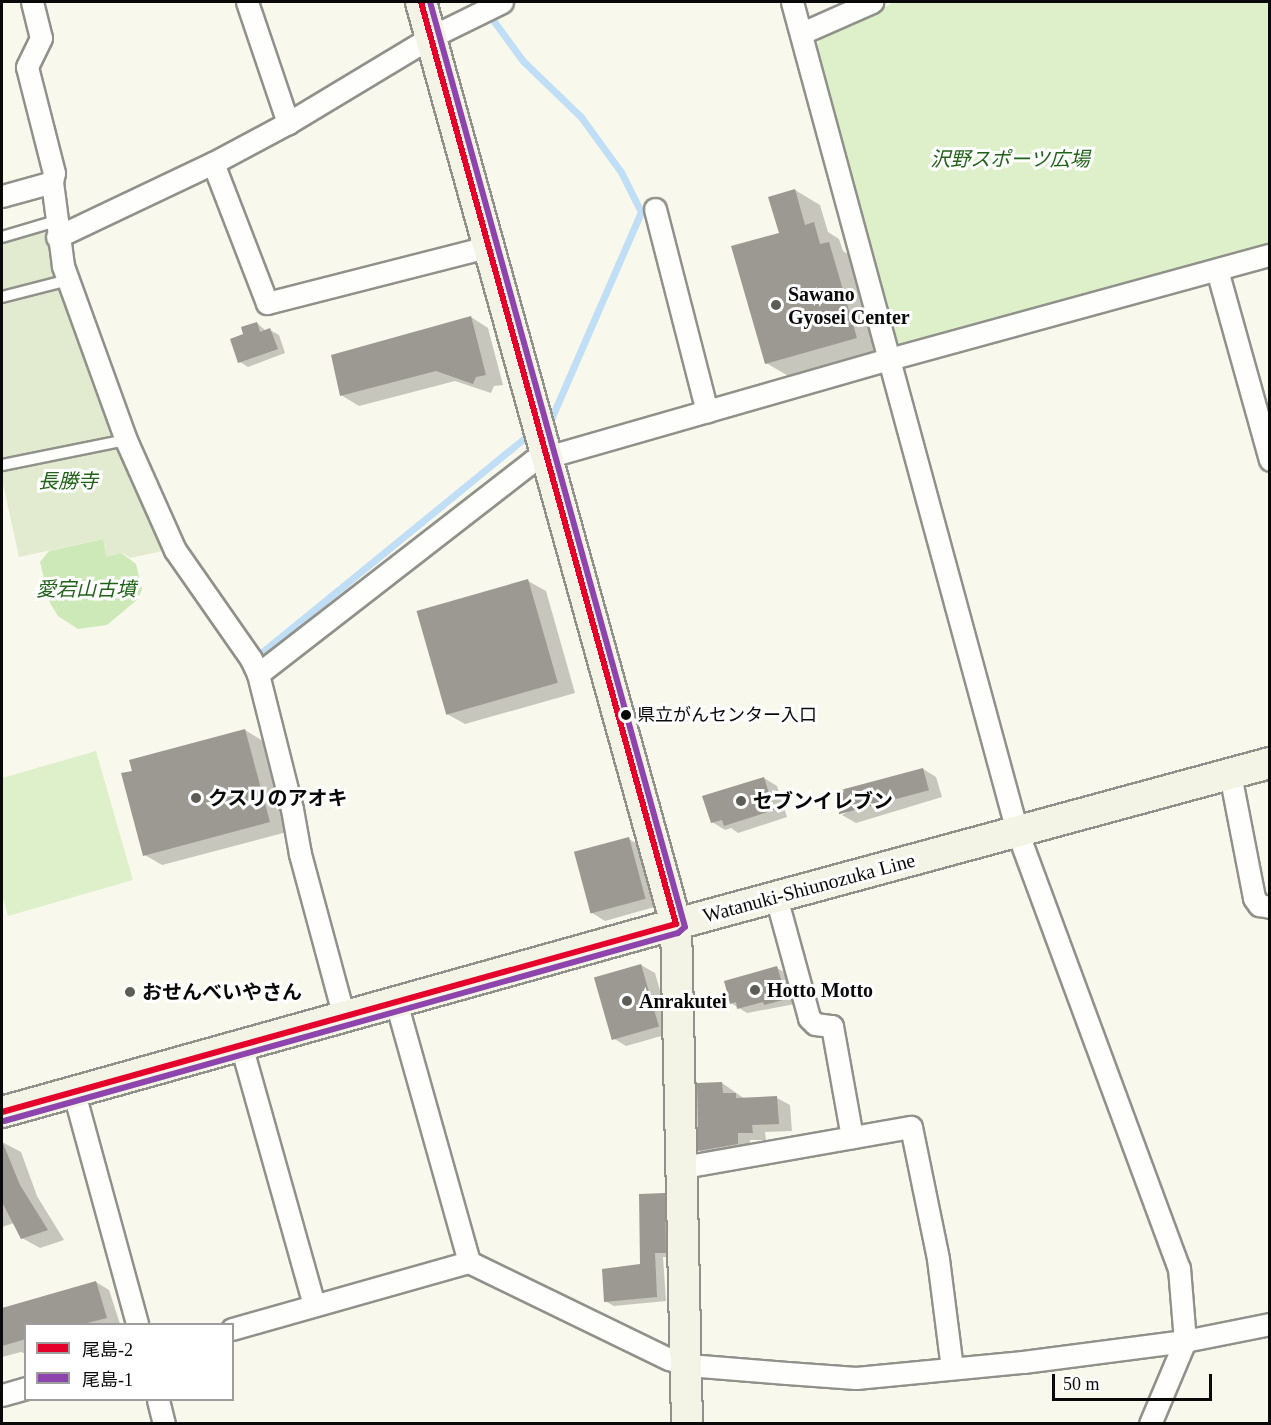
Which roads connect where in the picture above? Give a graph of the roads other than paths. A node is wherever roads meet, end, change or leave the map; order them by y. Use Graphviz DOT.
graph roads {
  1 [pos="32,2"];
  2 [pos="247,2"];
  3 [pos="421,2"];
  4 [pos="502,2"];
  5 [pos="792,2"];
  6 [pos="872,2"];
  7 [pos="802,33"];
  8 [pos="431,37"];
  9 [pos="288,123"];
  10 [pos="213,163"];
  11 [pos="52,182"];
  12 [pos="2,196"];
  13 [pos="655,209"];
  14 [pos="56,229"];
  15 [pos="2,237"];
  16 [pos="490,246"];
  17 [pos="1269,255"];
  18 [pos="1217,270"];
  19 [pos="68,280"];
  20 [pos="2,297"];
  21 [pos="889,359"];
  22 [pos="707,411"];
  23 [pos="126,440"];
  24 [pos="548,455"];
  25 [pos="1269,460"];
  26 [pos="2,465"];
  27 [pos="258,674"];
  28 [pos="1269,763"];
  29 [pos="1230,774"];
  30 [pos="1017,831"];
  31 [pos="776,897"];
  32 [pos="1269,907"];
  33 [pos="676,924"];
  34 [pos="396,1002"];
  35 [pos="344,1017"];
  36 [pos="242,1046"];
  37 [pos="74,1093"];
  38 [pos="2,1112"];
  39 [pos="852,1137"];
  40 [pos="683,1167"];
  41 [pos="469,1262"];
  42 [pos="315,1305"];
  43 [pos="137,1323"];
  44 [pos="1269,1324"];
  45 [pos="234,1328"];
  46 [pos="1185,1341"];
  47 [pos="688,1365"];
  48 [pos="952,1368"];
  49 [pos="24,1389"];
  50 [pos="2,1395"];
  51 [pos="158,1401"];
  52 [pos="164,1424"];
  53 [pos="687,1424"];
  54 [pos="1149,1424"];
  1 -- 11 [label="street"];
  2 -- 9 [label="street"];
  3 -- 8 [label="street"];
  4 -- 8 [label="street"];
  5 -- 7 [label="street"];
  6 -- 7 [label="street"];
  7 -- 21 [label="street"];
  8 -- 9 [label="street"];
  8 -- 16 [label="street"];
  9 -- 10 [label="street"];
  10 -- 14 [label="street"];
  10 -- 16 [label="street"];
  11 -- 12 [label="street"];
  11 -- 14 [label="street"];
  13 -- 22 [label="street"];
  14 -- 15 [label="lane"];
  14 -- 19 [label="street"];
  16 -- 24 [label="street"];
  17 -- 18 [label="street"];
  18 -- 21 [label="street"];
  18 -- 25 [label="street"];
  19 -- 20 [label="lane"];
  19 -- 23 [label="street"];
  21 -- 22 [label="street"];
  21 -- 30 [label="street"];
  22 -- 24 [label="street"];
  23 -- 26 [label="lane"];
  23 -- 27 [label="street"];
  24 -- 27 [label="street"];
  24 -- 33 [label="street"];
  27 -- 35 [label="street"];
  28 -- 29 [label="street, Watanuki-Shiunozuka Line"];
  29 -- 30 [label="street, Watanuki-Shiunozuka Line"];
  29 -- 32 [label="street"];
  30 -- 31 [label="street, Watanuki-Shiunozuka Line"];
  30 -- 46 [label="street"];
  31 -- 33 [label="street, Watanuki-Shiunozuka Line"];
  31 -- 39 [label="street"];
  33 -- 34 [label="street, Watanuki-Shiunozuka Line"];
  33 -- 40 [label="street"];
  34 -- 35 [label="street, Watanuki-Shiunozuka Line"];
  34 -- 41 [label="street"];
  35 -- 36 [label="street, Watanuki-Shiunozuka Line"];
  36 -- 37 [label="street, Watanuki-Shiunozuka Line"];
  36 -- 42 [label="street"];
  37 -- 38 [label="street, Watanuki-Shiunozuka Line"];
  37 -- 43 [label="street"];
  39 -- 40 [label="street"];
  39 -- 48 [label="street"];
  40 -- 47 [label="street"];
  41 -- 42 [label="street"];
  41 -- 47 [label="street"];
  42 -- 45 [label="street"];
  44 -- 46 [label="street"];
  46 -- 48 [label="street"];
  46 -- 54 [label="street"];
  47 -- 48 [label="street"];
  47 -- 53 [label="street"];
  49 -- 50 [label="street"];
  51 -- 52 [label="street"];
}
